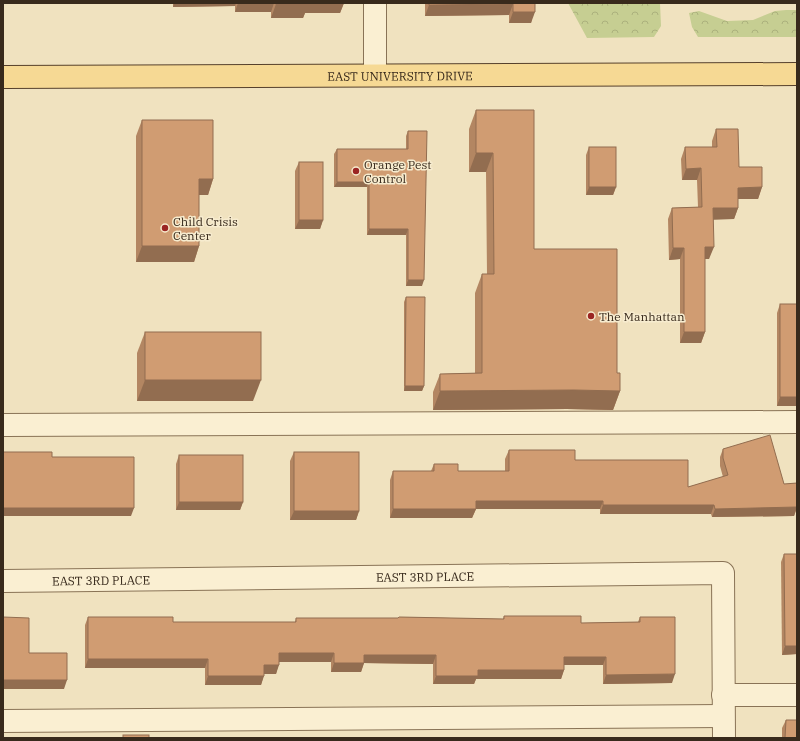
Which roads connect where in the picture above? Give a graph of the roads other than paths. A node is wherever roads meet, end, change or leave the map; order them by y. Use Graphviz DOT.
graph roads {
  1 [pos="376,3"];
  2 [pos="797,74"];
  3 [pos="375,75"];
  4 [pos="3,77"];
  5 [pos="797,422"];
  6 [pos="3,425"];
  7 [pos="3,581"];
  8 [pos="797,695"];
  9 [pos="723,706"];
  10 [pos="3,721"];
  11 [pos="724,738"];
  1 -- 3 [label="street"];
  2 -- 3 [label="main road, EAST UNIVERSITY DRIVE"];
  3 -- 4 [label="main road, EAST UNIVERSITY DRIVE"];
  5 -- 6 [label="street"];
  7 -- 9 [label="street, EAST 3RD PLACE"];
  8 -- 9 [label="street"];
  9 -- 10 [label="street"];
  9 -- 11 [label="street"];
}
